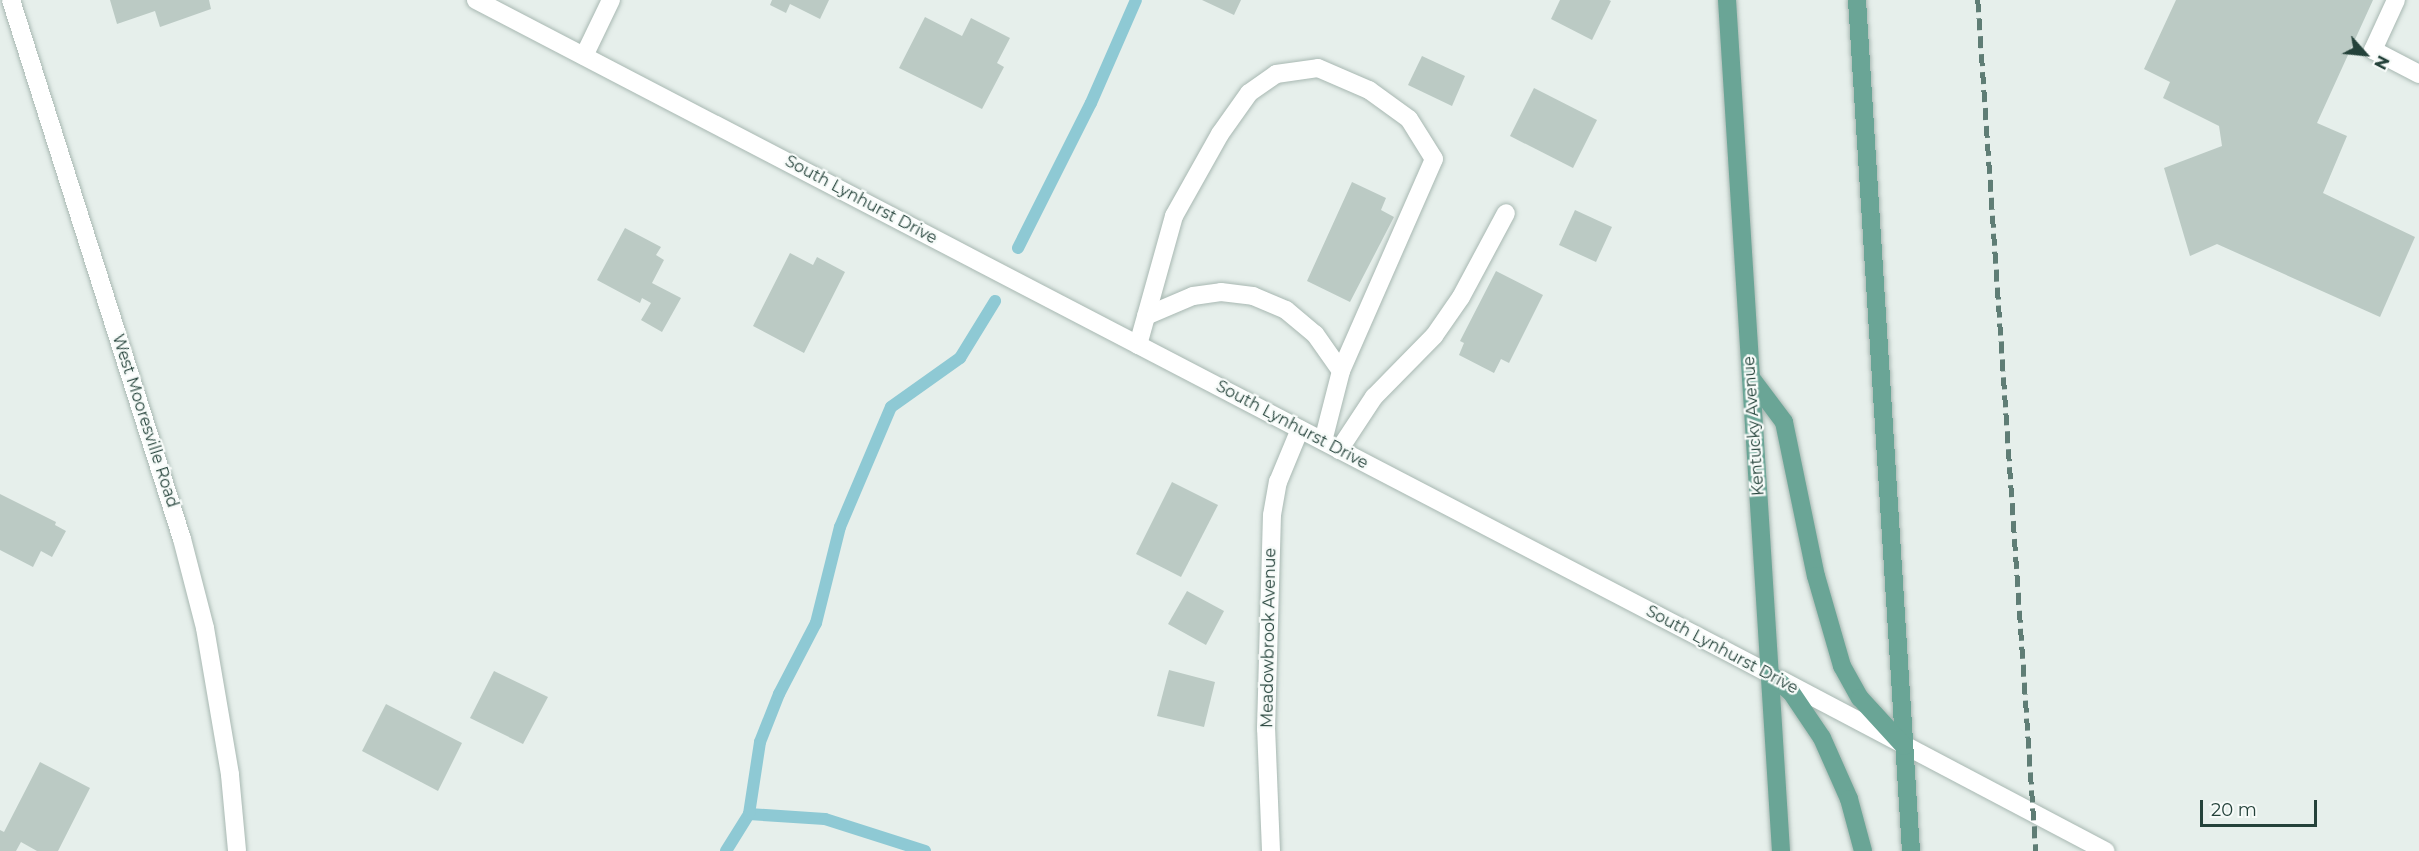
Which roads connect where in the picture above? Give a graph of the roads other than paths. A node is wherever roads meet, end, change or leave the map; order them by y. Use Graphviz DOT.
graph roads {
  1 [pos="11,0"];
  2 [pos="476,0"];
  3 [pos="611,0"];
  4 [pos="1727,0"];
  5 [pos="1857,0"];
  6 [pos="2396,0"];
  7 [pos="584,56"];
  8 [pos="2419,74"];
  9 [pos="1506,213"];
  10 [pos="1146,316"];
  11 [pos="1138,345"];
  12 [pos="1341,371"];
  13 [pos="1751,378"];
  14 [pos="1300,429"];
  15 [pos="1331,446"];
  16 [pos="1770,674"];
  17 [pos="1904,746"];
  18 [pos="237,851"];
  19 [pos="1271,851"];
  20 [pos="1781,851"];
  21 [pos="1863,851"];
  22 [pos="1911,851"];
  23 [pos="2106,851"];
  1 -- 18 [label="street, West Mooresville Road"];
  2 -- 7 [label="street, South Lynhurst Drive"];
  3 -- 7 [label="street"];
  4 -- 13 [label="main road, Kentucky Avenue"];
  5 -- 17 [label="main road"];
  6 -- 8 [label="street"];
  7 -- 11 [label="street, South Lynhurst Drive"];
  9 -- 15 [label="street"];
  10 -- 11 [label="street"];
  10 -- 12 [label="street"];
  10 -- 12 [label="street"];
  11 -- 14 [label="street, South Lynhurst Drive"];
  12 -- 15 [label="street"];
  13 -- 16 [label="main road, Kentucky Avenue"];
  13 -- 17 [label="main road"];
  14 -- 15 [label="street, South Lynhurst Drive"];
  14 -- 19 [label="street, Meadowbrook Avenue"];
  15 -- 16 [label="street, South Lynhurst Drive"];
  16 -- 17 [label="street, South Lynhurst Drive"];
  16 -- 20 [label="main road, Kentucky Avenue"];
  16 -- 21 [label="main road"];
  17 -- 22 [label="main road"];
  17 -- 23 [label="street, South Lynhurst Drive"];
}
